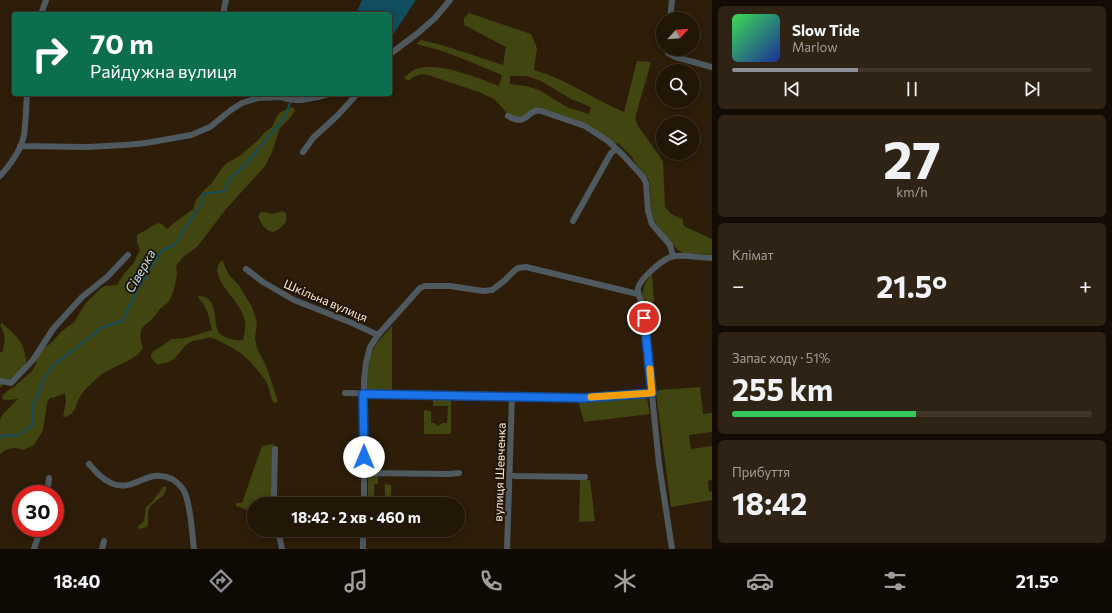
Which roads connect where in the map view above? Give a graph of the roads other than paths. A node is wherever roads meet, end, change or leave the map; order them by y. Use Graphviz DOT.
graph roads {
  1 [pos="46,0"];
  2 [pos="226,0"];
  3 [pos="450,0"];
  4 [pos="672,0"];
  5 [pos="42,12"];
  6 [pos="224,12"];
  7 [pos="671,12"];
  8 [pos="392,52"];
  9 [pos="674,56"];
  10 [pos="712,67"];
  11 [pos="27,96"];
  12 [pos="280,96"];
  13 [pos="321,96"];
  14 [pos="355,96"];
  15 [pos="508,116"];
  16 [pos="20,146"];
  17 [pos="616,149"];
  18 [pos="302,152"];
  19 [pos="0,176"];
  20 [pos="573,221"];
  21 [pos="128,255"];
  22 [pos="673,256"];
  23 [pos="712,258"];
  24 [pos="246,269"];
  25 [pos="638,294"];
  26 [pos="378,335"];
  27 [pos="0,381"];
  28 [pos="345,393"];
  29 [pos="652,393"];
  30 [pos="363,394"];
  31 [pos="512,396"];
  32 [pos="275,449"];
  33 [pos="90,464"];
  34 [pos="364,473"];
  35 [pos="459,473"];
  36 [pos="510,474"];
  37 [pos="585,476"];
  38 [pos="48,478"];
  39 [pos="48,485"];
  40 [pos="274,497"];
  41 [pos="364,497"];
  42 [pos="39,537"];
  43 [pos="279,537"];
  44 [pos="364,537"];
  45 [pos="104,541"];
  46 [pos="34,549"];
  47 [pos="102,549"];
  48 [pos="194,549"];
  49 [pos="282,549"];
  50 [pos="363,549"];
  51 [pos="508,549"];
  52 [pos="672,549"];
  1 -- 5 [label="street"];
  2 -- 6 [label="street"];
  3 -- 8 [label="street"];
  4 -- 7 [label="street"];
  9 -- 10 [label="street"];
  11 -- 16 [label="street"];
  12 -- 13 [label="street"];
  12 -- 16 [label="street"];
  14 -- 18 [label="street"];
  15 -- 17 [label="street"];
  16 -- 19 [label="street"];
  17 -- 20 [label="street"];
  17 -- 22 [label="street"];
  21 -- 27 [label="street"];
  22 -- 23 [label="street"];
  22 -- 25 [label="street"];
  24 -- 26 [label="street, Шкільна вулиця"];
  25 -- 26 [label="street"];
  25 -- 29 [label="street"];
  26 -- 30 [label="street"];
  28 -- 30 [label="street"];
  29 -- 31 [label="street"];
  29 -- 52 [label="street"];
  30 -- 31 [label="street"];
  30 -- 34 [label="street"];
  31 -- 36 [label="street, вулиця Шевченка"];
  32 -- 40 [label="street"];
  33 -- 48 [label="street"];
  34 -- 35 [label="street"];
  34 -- 41 [label="street"];
  36 -- 37 [label="street"];
  36 -- 51 [label="street, вулиця Шевченка"];
  38 -- 39 [label="street"];
  42 -- 46 [label="street"];
  43 -- 49 [label="street"];
  44 -- 50 [label="street"];
  45 -- 47 [label="street"];
}
